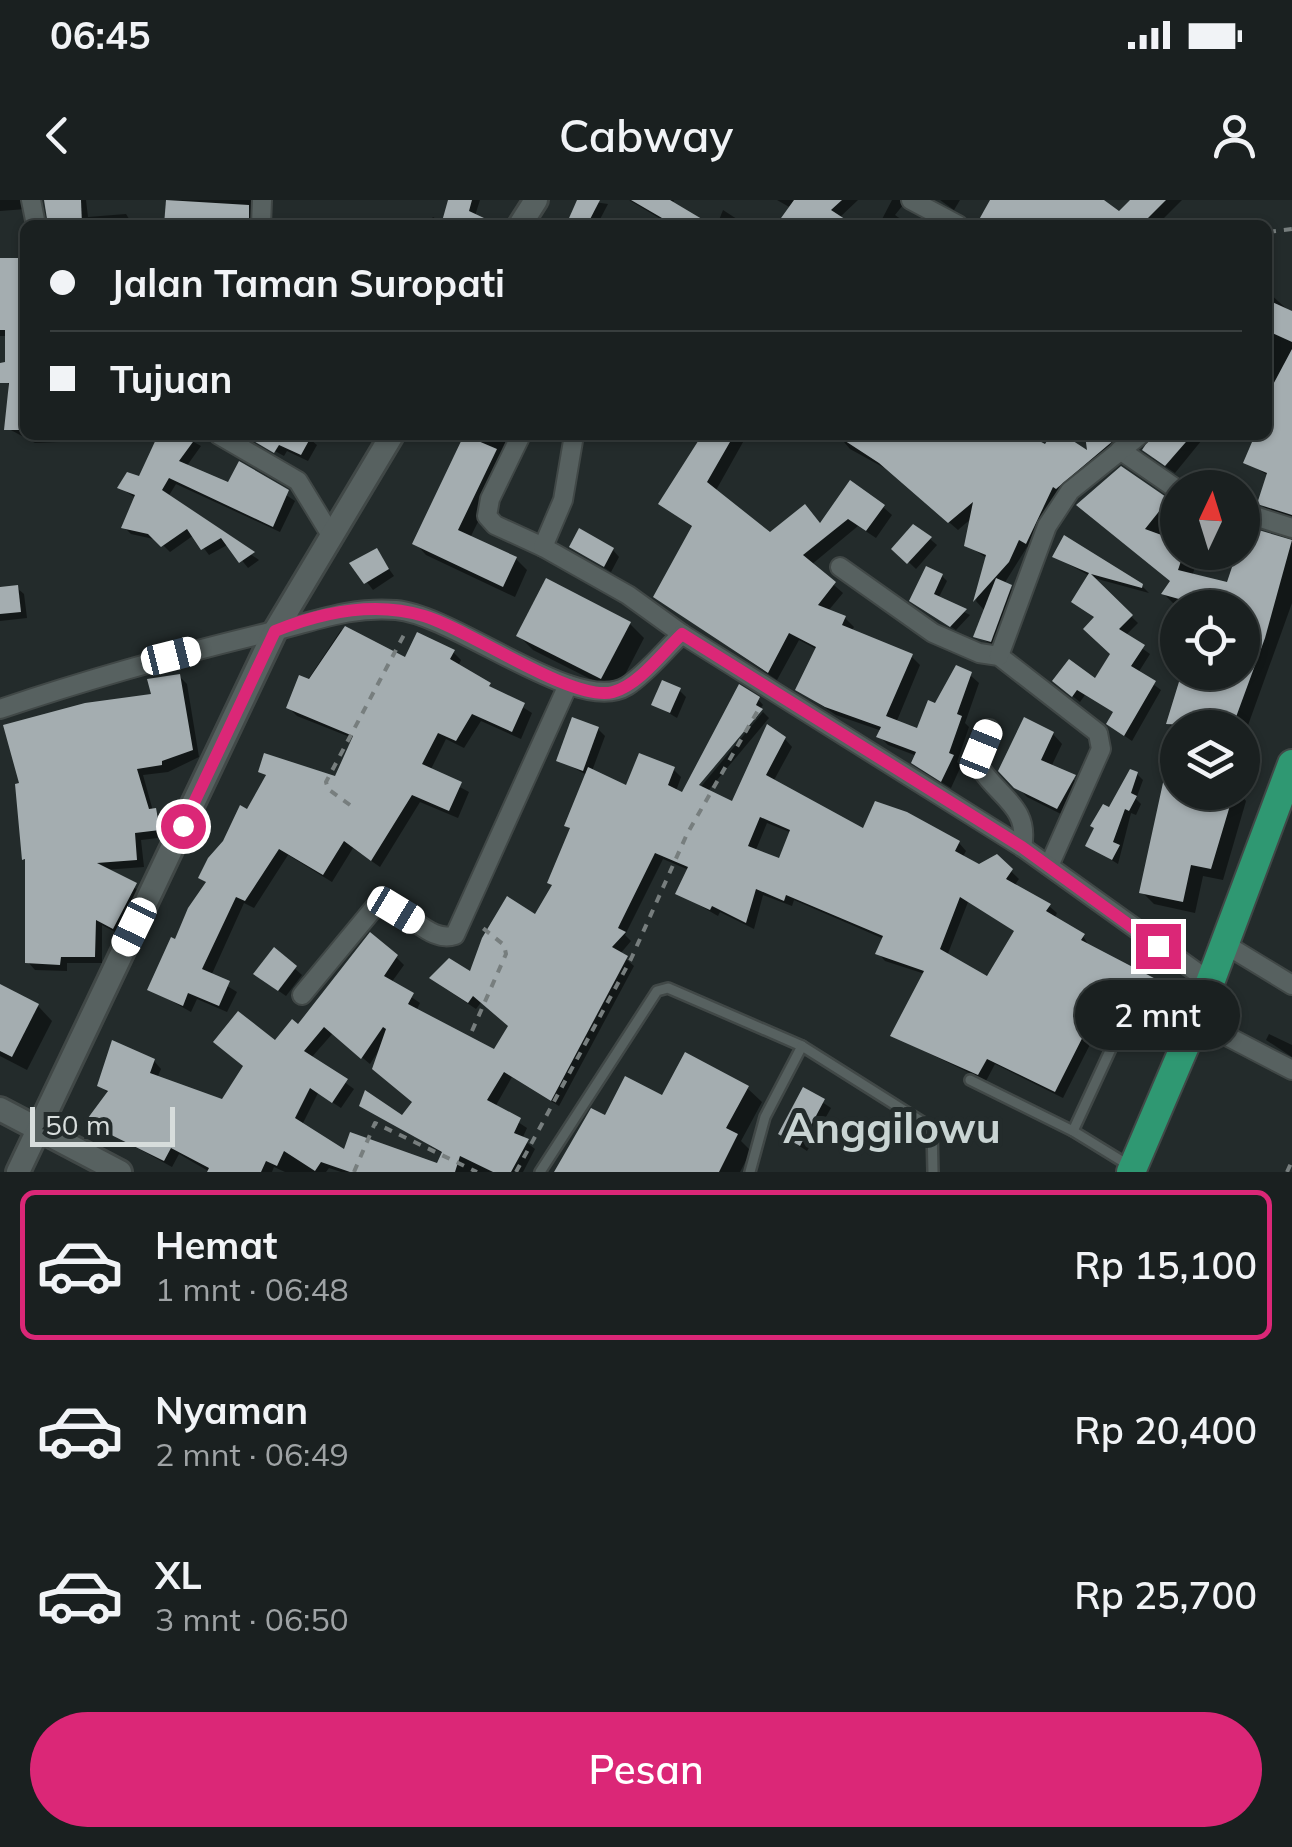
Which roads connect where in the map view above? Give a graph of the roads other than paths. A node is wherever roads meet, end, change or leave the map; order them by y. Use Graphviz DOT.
graph roads {
  1 [pos="911,200"];
  2 [pos="949,220"];
  3 [pos="228,440"];
  4 [pos="389,440"];
  5 [pos="519,440"];
  6 [pos="573,440"];
  7 [pos="1133,440"];
  8 [pos="1120,450"];
  9 [pos="1160,478"];
  10 [pos="1260,518"];
  11 [pos="1292,528"];
  12 [pos="332,534"];
  13 [pos="543,547"];
  14 [pos="840,567"];
  15 [pos="275,631"];
  16 [pos="682,634"];
  17 [pos="1000,656"];
  18 [pos="568,684"];
  19 [pos="0,709"];
  20 [pos="990,729"];
  21 [pos="1292,764"];
  22 [pos="1022,847"];
  23 [pos="1049,866"];
  24 [pos="1222,944"];
  25 [pos="1209,981"];
  26 [pos="1292,985"];
  27 [pos="302,994"];
  28 [pos="1128,1012"];
  29 [pos="1196,1020"];
  30 [pos="802,1046"];
  31 [pos="1292,1070"];
  32 [pos="970,1080"];
  33 [pos="0,1109"];
  34 [pos="37,1129"];
  35 [pos="1073,1131"];
  36 [pos="1132,1170"];
  37 [pos="18,1172"];
  38 [pos="120,1172"];
  39 [pos="540,1172"];
  40 [pos="750,1172"];
  41 [pos="933,1172"];
  1 -- 2 [label="street"];
  3 -- 12 [label="street"];
  4 -- 12 [label="street"];
  5 -- 13 [label="street"];
  6 -- 13 [label="street"];
  7 -- 8 [label="street"];
  8 -- 9 [label="street"];
  8 -- 17 [label="street"];
  10 -- 11 [label="street"];
  12 -- 15 [label="street"];
  13 -- 16 [label="street"];
  14 -- 17 [label="street"];
  15 -- 18 [label="street"];
  15 -- 19 [label="street"];
  15 -- 34 [label="street"];
  16 -- 18 [label="street"];
  16 -- 22 [label="street"];
  17 -- 23 [label="street"];
  18 -- 27 [label="street"];
  20 -- 22 [label="street"];
  21 -- 24 [label="highway"];
  22 -- 23 [label="street"];
  23 -- 25 [label="street"];
  24 -- 25 [label="highway"];
  24 -- 26 [label="street"];
  25 -- 29 [label="highway"];
  28 -- 35 [label="lane"];
  29 -- 31 [label="street"];
  29 -- 36 [label="highway"];
  30 -- 39 [label="lane"];
  30 -- 40 [label="lane"];
  30 -- 41 [label="lane"];
  32 -- 35 [label="lane"];
  33 -- 34 [label="street"];
  34 -- 37 [label="street"];
  34 -- 38 [label="street"];
  35 -- 36 [label="lane"];
}
